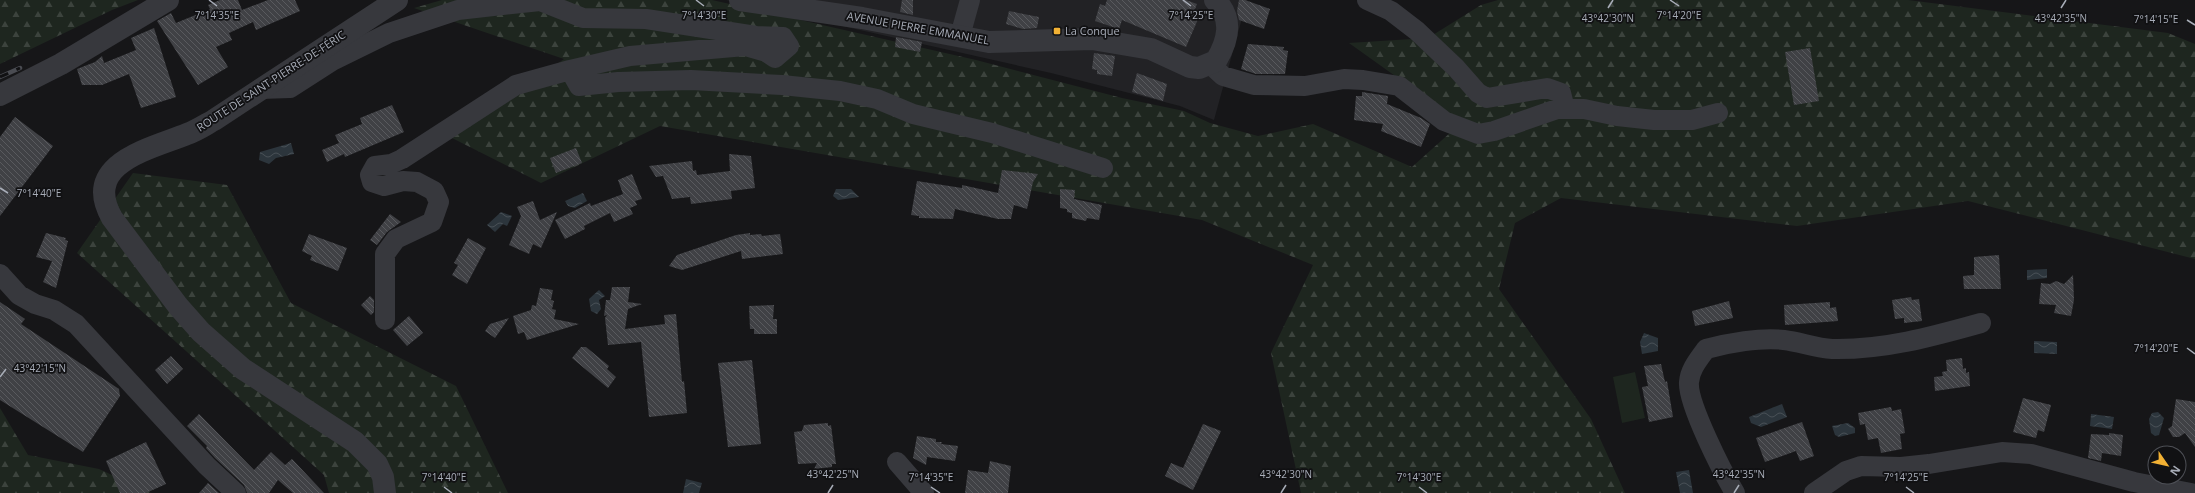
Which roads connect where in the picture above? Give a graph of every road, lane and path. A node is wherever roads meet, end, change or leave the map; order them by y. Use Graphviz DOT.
graph roads {
  1 [pos="168,0"];
  2 [pos="397,0"];
  3 [pos="740,0"];
  4 [pos="970,0"];
  5 [pos="1215,0"];
  6 [pos="1367,0"];
  7 [pos="960,36"];
  8 [pos="1210,65"];
  9 [pos="570,70"];
  10 [pos="260,89"];
  11 [pos="0,95"];
  12 [pos="1565,109"];
  13 [pos="1718,113"];
  14 [pos="1103,168"];
  15 [pos="0,274"];
  16 [pos="385,320"];
  17 [pos="1981,322"];
  18 [pos="898,462"];
  19 [pos="1814,492"];
  20 [pos="236,493"];
  21 [pos="385,493"];
  22 [pos="924,493"];
  23 [pos="1735,493"];
  24 [pos="2191,493"];
  1 -- 11 [label="street"];
  2 -- 10 [label="street, ROUTE DE SAINT-PIERRE-DE-FÉRIC"];
  3 -- 7 [label="street, AVENUE PIERRE EMMANUEL"];
  4 -- 7 [label="street"];
  5 -- 8 [label="street"];
  6 -- 12 [label="street"];
  7 -- 8 [label="street, AVENUE PIERRE EMMANUEL"];
  8 -- 12 [label="street"];
  9 -- 10 [label="street"];
  9 -- 14 [label="street"];
  9 -- 16 [label="street"];
  10 -- 21 [label="street, ROUTE DE SAINT-PIERRE-DE-FÉRIC"];
  12 -- 13 [label="street"];
  15 -- 20 [label="street"];
  17 -- 23 [label="street"];
  18 -- 22 [label="street"];
  19 -- 24 [label="street"];
}
